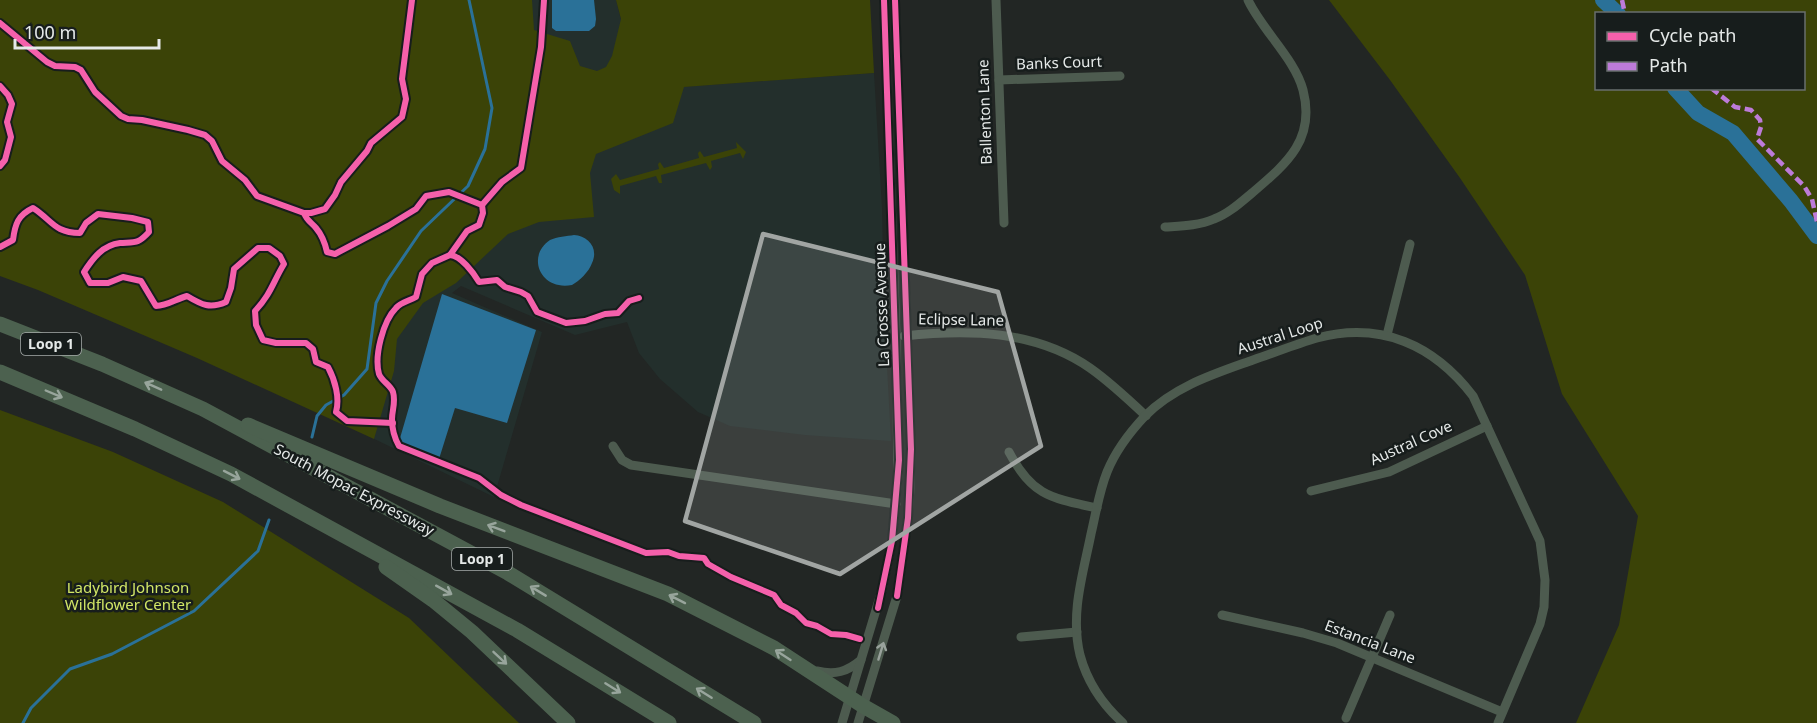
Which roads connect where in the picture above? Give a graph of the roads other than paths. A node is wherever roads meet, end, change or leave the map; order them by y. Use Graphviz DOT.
graph roads {
  1 [pos="884,0"];
  2 [pos="895,0"];
  3 [pos="996,0"];
  4 [pos="1248,0"];
  5 [pos="1120,76"];
  6 [pos="999,80"];
  7 [pos="1004,223"];
  8 [pos="1165,227"];
  9 [pos="1410,244"];
  10 [pos="0,324"];
  11 [pos="908,335"];
  12 [pos="1387,335"];
  13 [pos="896,337"];
  14 [pos="0,372"];
  15 [pos="203,409"];
  16 [pos="1146,416"];
  17 [pos="1487,426"];
  18 [pos="613,446"];
  19 [pos="1009,452"];
  20 [pos="1311,491"];
  21 [pos="896,504"];
  22 [pos="1097,508"];
  23 [pos="338,532"];
  24 [pos="1222,615"];
  25 [pos="1390,615"];
  26 [pos="1077,632"];
  27 [pos="1021,637"];
  28 [pos="1372,657"];
  29 [pos="861,660"];
  30 [pos="805,669"];
  31 [pos="850,698"];
  32 [pos="863,706"];
  33 [pos="1503,712"];
  34 [pos="1346,718"];
  35 [pos="568,723"];
  36 [pos="669,723"];
  37 [pos="754,723"];
  38 [pos="842,723"];
  39 [pos="858,723"];
  40 [pos="893,723"];
  41 [pos="1123,723"];
  42 [pos="1498,723"];
  1 -- 13 [label="street, La Crosse Avenue"];
  2 -- 11 [label="street, La Crosse Avenue"];
  3 -- 6 [label="street, Ballenton Lane"];
  4 -- 8 [label="street"];
  5 -- 6 [label="street, Banks Court"];
  6 -- 7 [label="street, Ballenton Lane"];
  9 -- 12 [label="street"];
  15 -- 10 [label="highway, South Mopac Expressway / Loop 1, one-way"];
  11 -- 13 [label="street, Eclipse Lane"];
  11 -- 16 [label="street, Eclipse Lane"];
  32 -- 11 [label="street, La Crosse Avenue, one-way"];
  12 -- 16 [label="street, Austral Loop"];
  12 -- 17 [label="street, Austral Loop"];
  13 -- 21 [label="street, La Crosse Avenue"];
  14 -- 23 [label="highway, Loop 1, one-way"];
  30 -- 15 [label="highway, one-way"];
  37 -- 15 [label="highway, South Mopac Expressway / Loop 1, one-way"];
  16 -- 22 [label="street, Austral Loop"];
  17 -- 20 [label="street, Austral Cove"];
  17 -- 33 [label="street, Austral Loop"];
  18 -- 21 [label="street"];
  19 -- 22 [label="street"];
  21 -- 29 [label="street, La Crosse Avenue"];
  22 -- 26 [label="street, Austral Loop"];
  23 -- 35 [label="highway, one-way"];
  23 -- 36 [label="highway, Loop 1, one-way"];
  24 -- 28 [label="street, Estancia Lane"];
  25 -- 28 [label="street"];
  26 -- 27 [label="street"];
  26 -- 41 [label="street, Austral Loop"];
  28 -- 33 [label="street, Estancia Lane"];
  28 -- 34 [label="street"];
  29 -- 30 [label="street"];
  29 -- 31 [label="street, La Crosse Avenue"];
  30 -- 31 [label="highway"];
  31 -- 32 [label="highway"];
  31 -- 38 [label="street, La Crosse Avenue"];
  32 -- 39 [label="street, La Crosse Avenue"];
  32 -- 40 [label="highway"];
  33 -- 42 [label="street, Austral Loop"];
}
